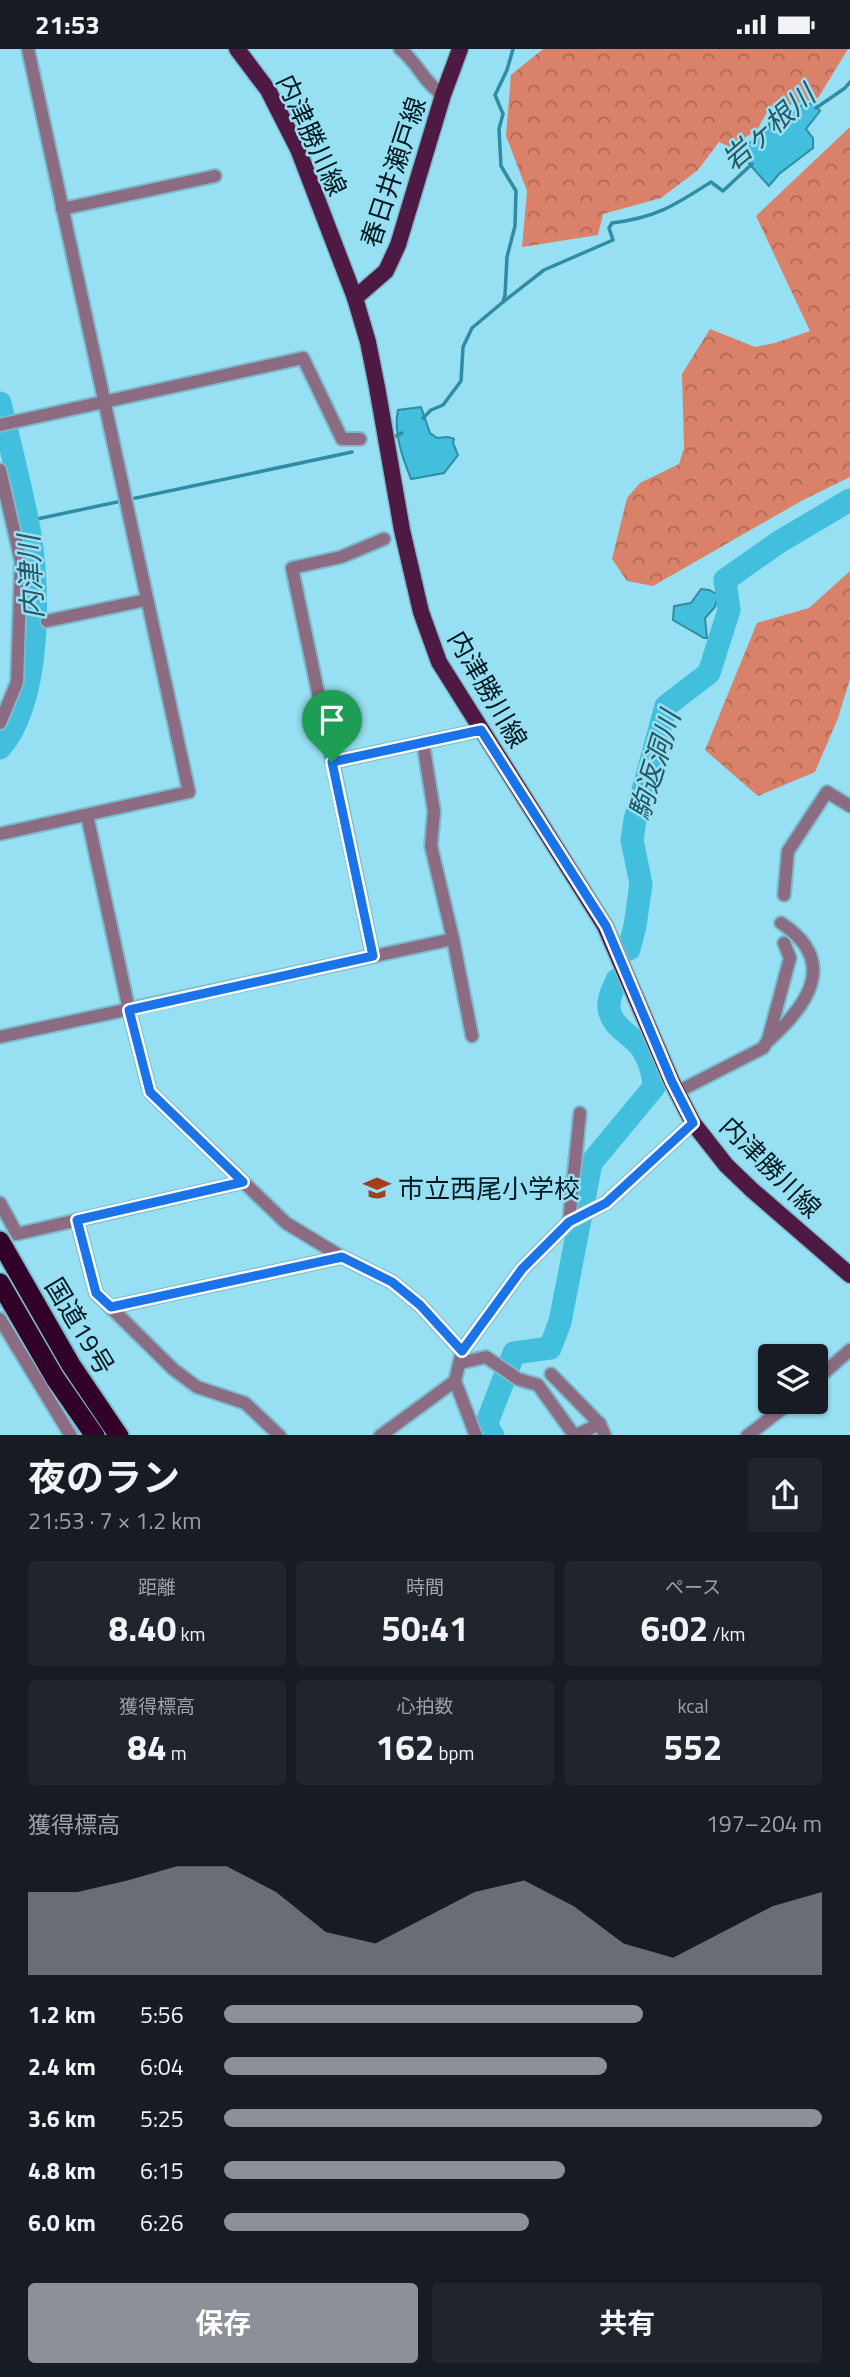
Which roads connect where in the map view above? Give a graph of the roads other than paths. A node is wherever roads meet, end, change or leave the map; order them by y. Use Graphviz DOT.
graph roads {
  1 [pos="28,49"];
  2 [pos="237,49"];
  3 [pos="400,49"];
  4 [pos="460,49"];
  5 [pos="443,95"];
  6 [pos="215,176"];
  7 [pos="62,209"];
  8 [pos="355,298"];
  9 [pos="103,401"];
  10 [pos="0,425"];
  11 [pos="360,439"];
  12 [pos="0,470"];
  13 [pos="384,539"];
  14 [pos="146,600"];
  15 [pos="47,621"];
  16 [pos="0,723"];
  17 [pos="481,730"];
  18 [pos="423,743"];
  19 [pos="332,762"];
  20 [pos="850,806"];
  21 [pos="87,815"];
  22 [pos="0,834"];
  23 [pos="784,895"];
  24 [pos="781,923"];
  25 [pos="453,939"];
  26 [pos="784,943"];
  27 [pos="373,956"];
  28 [pos="129,1010"];
  29 [pos="472,1036"];
  30 [pos="0,1037"];
  31 [pos="768,1040"];
  32 [pos="677,1092"];
  33 [pos="580,1113"];
  34 [pos="693,1123"];
  35 [pos="243,1182"];
  36 [pos="0,1203"];
  37 [pos="77,1220"];
  38 [pos="569,1222"];
  39 [pos="0,1241"];
  40 [pos="342,1257"];
  41 [pos="850,1275"];
  42 [pos="0,1283"];
  43 [pos="111,1307"];
  44 [pos="0,1319"];
  45 [pos="850,1350"];
  46 [pos="461,1357"];
  47 [pos="828,1369"];
  48 [pos="551,1374"];
  49 [pos="455,1381"];
  50 [pos="775,1414"];
  51 [pos="603,1430"];
  52 [pos="70,1435"];
  53 [pos="94,1435"];
  54 [pos="118,1435"];
  55 [pos="279,1435"];
  56 [pos="381,1435"];
  57 [pos="476,1435"];
  58 [pos="574,1435"];
  59 [pos="748,1435"];
  1 -- 7 [label="street"];
  2 -- 8 [label="main road, 内津勝川線"];
  3 -- 5 [label="street"];
  4 -- 5 [label="main road, 春日井瀬戸線"];
  5 -- 8 [label="main road, 春日井瀬戸線"];
  6 -- 7 [label="street"];
  7 -- 9 [label="street"];
  8 -- 17 [label="main road, 内津勝川線"];
  9 -- 10 [label="street"];
  9 -- 11 [label="street"];
  9 -- 14 [label="street"];
  12 -- 16 [label="street"];
  13 -- 19 [label="street"];
  14 -- 15 [label="street"];
  14 -- 21 [label="street"];
  17 -- 18 [label="street"];
  17 -- 32 [label="main road, 内津勝川線"];
  18 -- 19 [label="street"];
  18 -- 25 [label="street"];
  19 -- 27 [label="street"];
  20 -- 23 [label="street"];
  21 -- 22 [label="street"];
  21 -- 28 [label="street"];
  24 -- 31 [label="street"];
  25 -- 27 [label="street"];
  25 -- 29 [label="street"];
  26 -- 31 [label="street"];
  27 -- 28 [label="street"];
  28 -- 30 [label="street"];
  28 -- 35 [label="street"];
  31 -- 32 [label="street"];
  32 -- 34 [label="main road, 内津勝川線"];
  33 -- 38 [label="street"];
  34 -- 38 [label="street"];
  34 -- 41 [label="main road, 内津勝川線"];
  35 -- 37 [label="street"];
  35 -- 40 [label="street"];
  36 -- 37 [label="street"];
  37 -- 43 [label="street"];
  38 -- 46 [label="street"];
  39 -- 54 [label="highway, 国道19号"];
  40 -- 43 [label="street"];
  40 -- 46 [label="street"];
  42 -- 53 [label="highway, 国道19号"];
  43 -- 55 [label="street"];
  44 -- 52 [label="street"];
  45 -- 47 [label="street"];
  46 -- 49 [label="street"];
  46 -- 58 [label="street"];
  48 -- 51 [label="street"];
  49 -- 56 [label="street"];
  49 -- 57 [label="street"];
  50 -- 59 [label="street"];
  51 -- 58 [label="street"];
}
